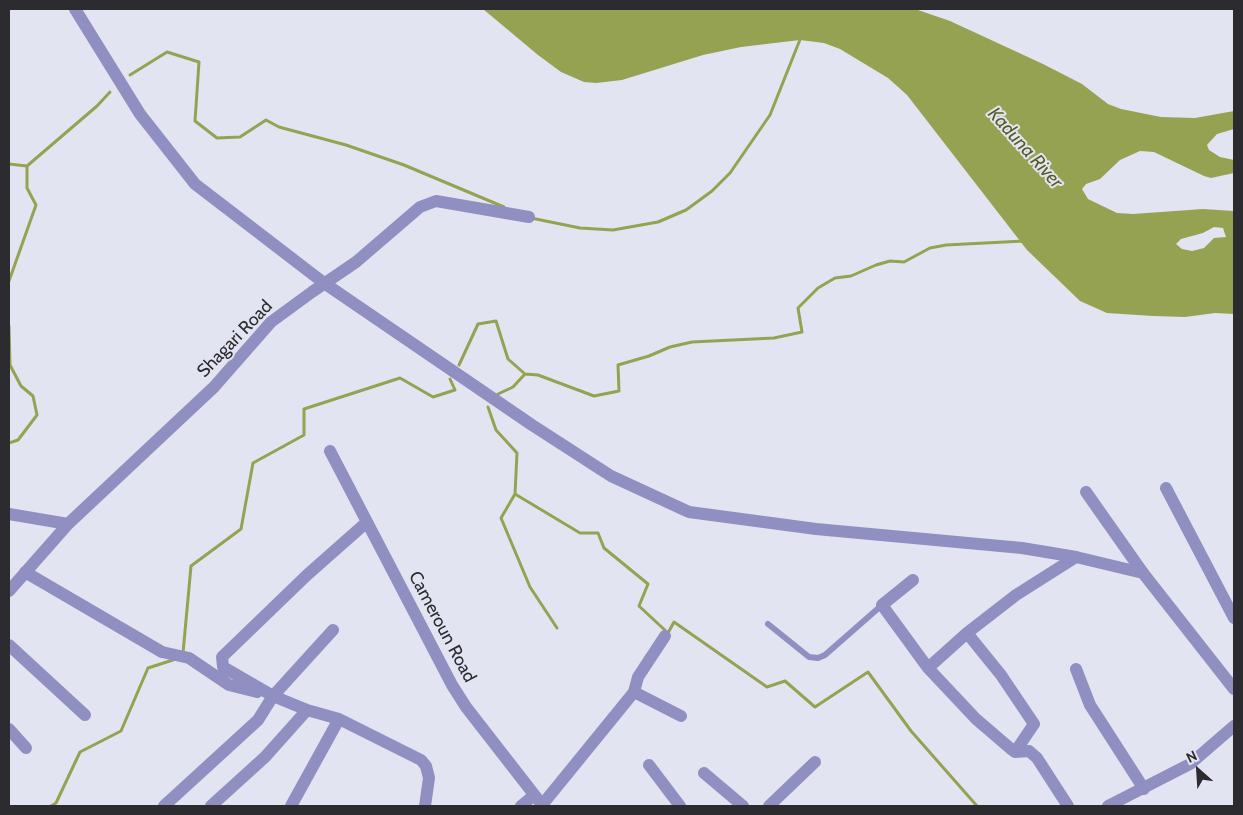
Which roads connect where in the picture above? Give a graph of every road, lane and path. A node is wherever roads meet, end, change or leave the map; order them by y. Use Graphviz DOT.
graph roads {
  1 [pos="75,9"];
  2 [pos="529,217"];
  3 [pos="324,283"];
  4 [pos="330,452"];
  5 [pos="1166,488"];
  6 [pos="1086,492"];
  7 [pos="9,514"];
  8 [pos="367,522"];
  9 [pos="68,524"];
  10 [pos="1076,557"];
  11 [pos="25,572"];
  12 [pos="1142,573"];
  13 [pos="913,580"];
  14 [pos="9,590"];
  15 [pos="882,605"];
  16 [pos="1234,618"];
  17 [pos="768,624"];
  18 [pos="333,630"];
  19 [pos="967,633"];
  20 [pos="665,636"];
  21 [pos="9,645"];
  22 [pos="928,668"];
  23 [pos="1076,669"];
  24 [pos="1234,689"];
  25 [pos="634,692"];
  26 [pos="274,696"];
  27 [pos="307,710"];
  28 [pos="85,715"];
  29 [pos="681,716"];
  30 [pos="339,719"];
  31 [pos="1234,726"];
  32 [pos="9,729"];
  33 [pos="26,748"];
  34 [pos="1015,752"];
  35 [pos="815,762"];
  36 [pos="649,765"];
  37 [pos="704,773"];
  38 [pos="1144,789"];
  39 [pos="539,802"];
  40 [pos="164,806"];
  41 [pos="211,806"];
  42 [pos="291,806"];
  43 [pos="425,806"];
  44 [pos="521,806"];
  45 [pos="680,806"];
  46 [pos="743,806"];
  47 [pos="769,806"];
  48 [pos="1068,806"];
  49 [pos="1108,806"];
  1 -- 3 [label="street"];
  2 -- 3 [label="street, Shagari Road"];
  3 -- 9 [label="street, Shagari Road"];
  3 -- 10 [label="street"];
  4 -- 8 [label="street, Cameroun Road"];
  5 -- 16 [label="street"];
  6 -- 12 [label="street"];
  7 -- 9 [label="street"];
  8 -- 26 [label="street"];
  8 -- 39 [label="street, Cameroun Road"];
  9 -- 11 [label="street, Shagari Road"];
  10 -- 12 [label="street"];
  10 -- 19 [label="street"];
  11 -- 14 [label="street, Shagari Road"];
  11 -- 26 [label="street"];
  12 -- 24 [label="street"];
  13 -- 15 [label="street"];
  15 -- 17 [label="lane"];
  15 -- 22 [label="street"];
  18 -- 26 [label="street"];
  19 -- 22 [label="street"];
  19 -- 34 [label="street"];
  20 -- 25 [label="street"];
  21 -- 28 [label="street"];
  22 -- 34 [label="street"];
  23 -- 38 [label="street"];
  25 -- 29 [label="street"];
  25 -- 39 [label="street"];
  26 -- 27 [label="street"];
  26 -- 40 [label="street"];
  27 -- 30 [label="street"];
  27 -- 41 [label="street"];
  30 -- 42 [label="street"];
  30 -- 43 [label="street"];
  31 -- 38 [label="street"];
  32 -- 33 [label="street"];
  34 -- 48 [label="street"];
  35 -- 47 [label="street"];
  36 -- 45 [label="street"];
  37 -- 46 [label="street"];
  38 -- 49 [label="street"];
  39 -- 44 [label="street"];
}
